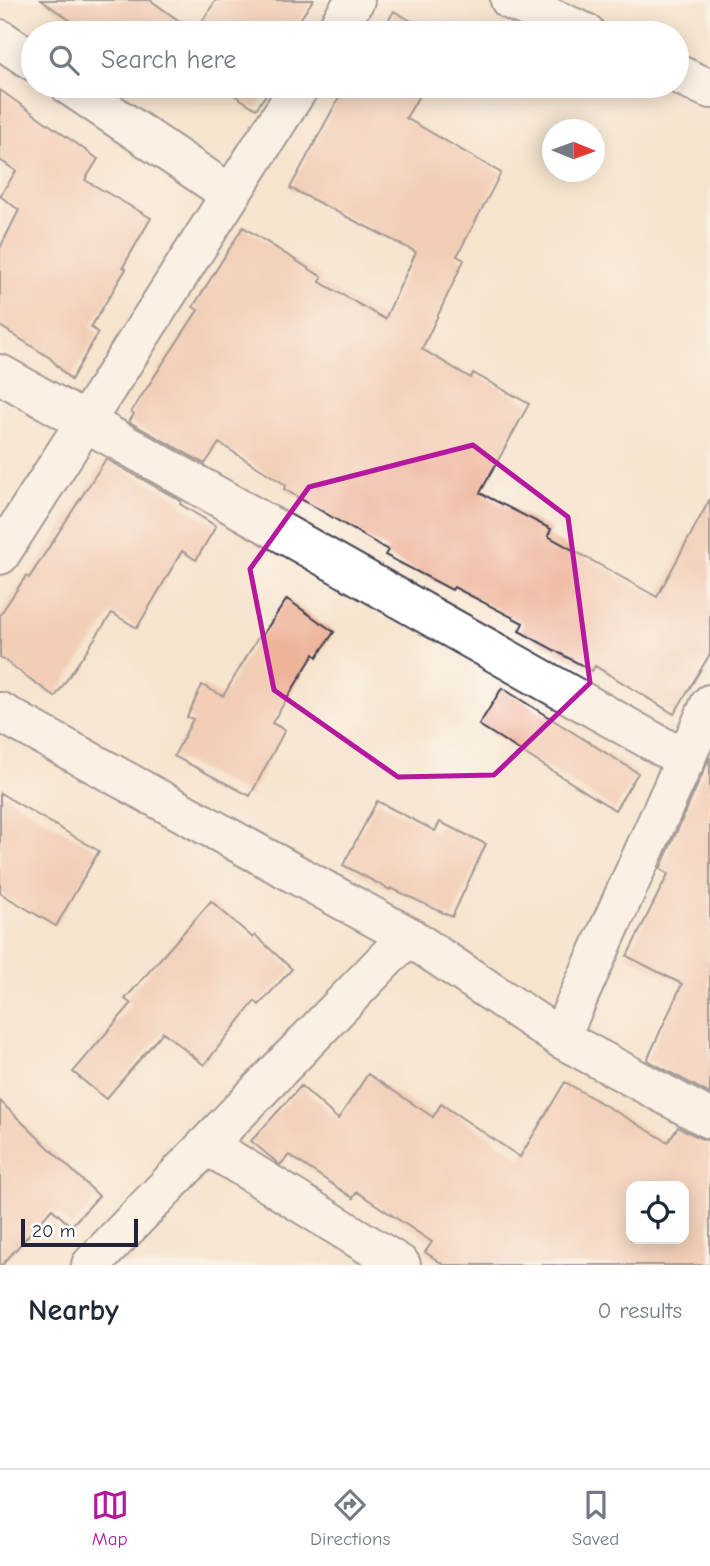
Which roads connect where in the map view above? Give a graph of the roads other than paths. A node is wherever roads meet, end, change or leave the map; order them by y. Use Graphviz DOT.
graph roads {
  1 [pos="355,0"];
  2 [pos="510,0"];
  3 [pos="342,21"];
  4 [pos="558,21"];
  5 [pos="0,39"];
  6 [pos="21,53"];
  7 [pos="689,79"];
  8 [pos="710,89"];
  9 [pos="88,98"];
  10 [pos="292,98"];
  11 [pos="230,194"];
  12 [pos="0,374"];
  13 [pos="85,422"];
  14 [pos="0,555"];
  15 [pos="710,704"];
  16 [pos="0,712"];
  17 [pos="686,760"];
  18 [pos="408,936"];
  19 [pos="560,1038"];
  20 [pos="710,1119"];
  21 [pos="206,1145"];
  22 [pos="91,1265"];
  23 [pos="401,1265"];
  1 -- 3 [label="street"];
  2 -- 4 [label="street"];
  5 -- 6 [label="street"];
  7 -- 8 [label="street"];
  9 -- 11 [label="street"];
  10 -- 11 [label="street"];
  11 -- 13 [label="street"];
  12 -- 13 [label="street"];
  13 -- 14 [label="street"];
  13 -- 17 [label="street"];
  15 -- 17 [label="street"];
  16 -- 18 [label="street"];
  17 -- 19 [label="street"];
  18 -- 19 [label="street"];
  18 -- 21 [label="street"];
  19 -- 20 [label="street"];
  21 -- 22 [label="street"];
  21 -- 23 [label="street"];
}
